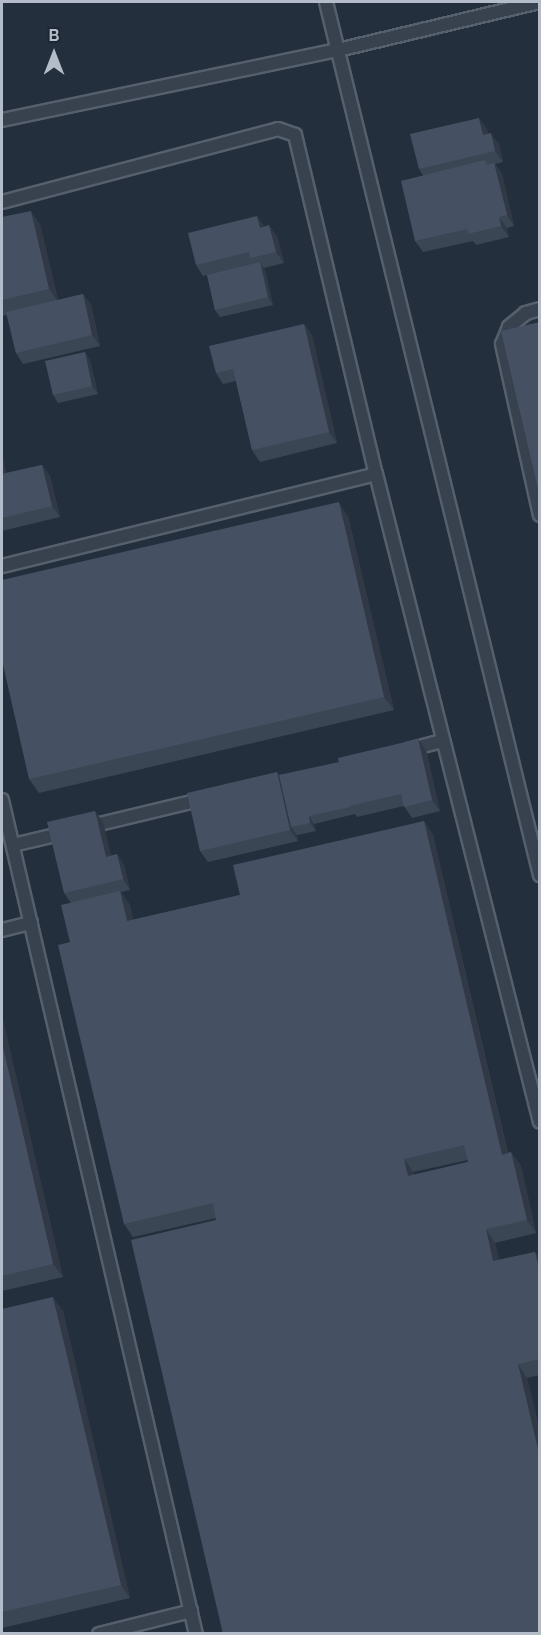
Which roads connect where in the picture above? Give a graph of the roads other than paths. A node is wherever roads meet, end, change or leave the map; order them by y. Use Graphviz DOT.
graph roads {
  1 [pos="326,2"];
  2 [pos="540,2"];
  3 [pos="338,50"];
  4 [pos="2,120"];
  5 [pos="2,202"];
  6 [pos="540,309"];
  7 [pos="376,474"];
  8 [pos="540,515"];
  9 [pos="2,566"];
  10 [pos="442,741"];
  11 [pos="396,753"];
  12 [pos="222,795"];
  13 [pos="2,800"];
  14 [pos="13,845"];
  15 [pos="540,875"];
  16 [pos="31,923"];
  17 [pos="2,930"];
  18 [pos="540,1122"];
  19 [pos="191,1611"];
  20 [pos="99,1634"];
  21 [pos="196,1634"];
  1 -- 3 [label="lane"];
  2 -- 3 [label="lane"];
  3 -- 4 [label="lane"];
  3 -- 15 [label="lane"];
  5 -- 7 [label="lane"];
  6 -- 8 [label="lane"];
  7 -- 9 [label="lane"];
  7 -- 10 [label="lane"];
  10 -- 11 [label="lane"];
  10 -- 18 [label="lane"];
  12 -- 14 [label="lane"];
  13 -- 14 [label="lane"];
  14 -- 16 [label="lane"];
  16 -- 17 [label="lane"];
  16 -- 19 [label="lane"];
  19 -- 20 [label="lane"];
  19 -- 21 [label="lane"];
}
